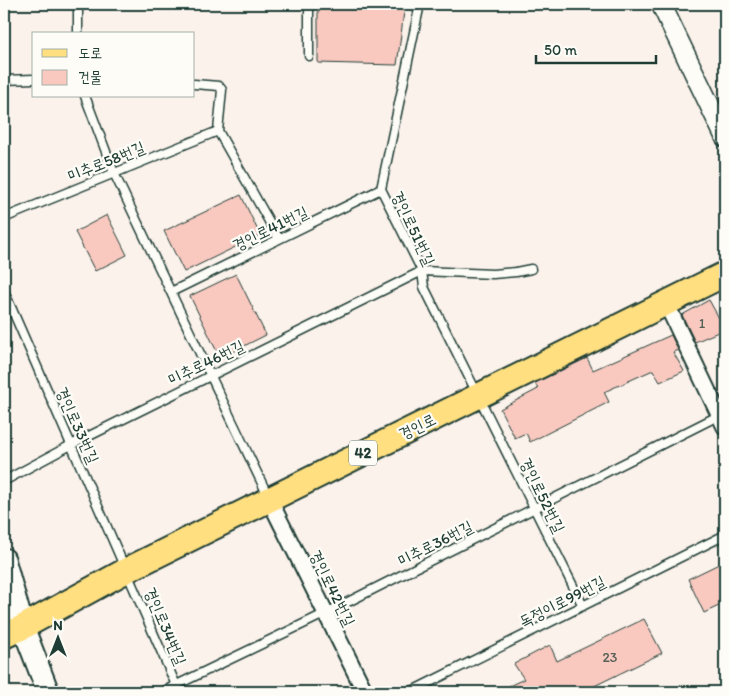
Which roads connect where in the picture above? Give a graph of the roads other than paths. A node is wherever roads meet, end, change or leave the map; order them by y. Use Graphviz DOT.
graph roads {
  1 [pos="78,4"];
  2 [pos="309,4"];
  3 [pos="420,4"];
  4 [pos="661,4"];
  5 [pos="78,32"];
  6 [pos="309,56"];
  7 [pos="32,79"];
  8 [pos="4,80"];
  9 [pos="195,84"];
  10 [pos="86,98"];
  11 [pos="218,130"];
  12 [pos="725,137"];
  13 [pos="114,173"];
  14 [pos="381,189"];
  15 [pos="4,218"];
  16 [pos="279,239"];
  17 [pos="531,269"];
  18 [pos="422,271"];
  19 [pos="725,274"];
  20 [pos="4,291"];
  21 [pos="171,292"];
  22 [pos="666,303"];
  23 [pos="211,376"];
  24 [pos="478,396"];
  25 [pos="722,421"];
  26 [pos="71,445"];
  27 [pos="4,481"];
  28 [pos="270,499"];
  29 [pos="534,509"];
  30 [pos="725,535"];
  31 [pos="4,559"];
  32 [pos="127,570"];
  33 [pos="583,606"];
  34 [pos="326,613"];
  35 [pos="13,631"];
  36 [pos="178,689"];
  37 [pos="48,692"];
  38 [pos="162,692"];
  39 [pos="366,692"];
  40 [pos="410,692"];
  1 -- 5 [label="lane"];
  2 -- 6 [label="lane"];
  3 -- 14 [label="lane, 경인로51번길"];
  4 -- 12 [label="street"];
  7 -- 8 [label="lane"];
  9 -- 11 [label="lane"];
  10 -- 13 [label="lane"];
  11 -- 13 [label="lane, 미추로58번길"];
  11 -- 16 [label="lane"];
  13 -- 15 [label="lane, 미추로58번길"];
  13 -- 21 [label="lane"];
  14 -- 16 [label="lane, 경인로41번길"];
  14 -- 18 [label="lane, 경인로51번길"];
  16 -- 21 [label="lane, 경인로41번길"];
  17 -- 18 [label="lane"];
  18 -- 23 [label="lane, 미추로46번길"];
  18 -- 24 [label="lane, 경인로51번길"];
  19 -- 22 [label="main road, 경인로 / 42"];
  20 -- 26 [label="lane, 경인로33번길"];
  21 -- 23 [label="lane"];
  22 -- 24 [label="main road, 경인로 / 42"];
  22 -- 25 [label="street"];
  23 -- 26 [label="lane, 미추로46번길"];
  23 -- 28 [label="lane"];
  24 -- 28 [label="main road, 경인로 / 42"];
  24 -- 29 [label="lane, 경인로52번길"];
  25 -- 29 [label="lane, 미추로36번길"];
  26 -- 27 [label="lane, 미추로46번길"];
  26 -- 32 [label="lane, 경인로33번길"];
  28 -- 32 [label="main road, 경인로 / 42"];
  28 -- 34 [label="street, 경인로42번길"];
  29 -- 33 [label="lane, 경인로52번길"];
  29 -- 34 [label="lane, 미추로36번길"];
  30 -- 33 [label="lane, 독정이로99번길"];
  31 -- 35 [label="main road"];
  32 -- 35 [label="main road, 경인로 / 42"];
  32 -- 36 [label="lane, 경인로34번길"];
  33 -- 40 [label="lane, 독정이로99번길"];
  34 -- 36 [label="lane, 미추로36번길"];
  34 -- 39 [label="street, 경인로42번길"];
  35 -- 37 [label="main road"];
  36 -- 38 [label="lane, 미추로36번길"];
}
